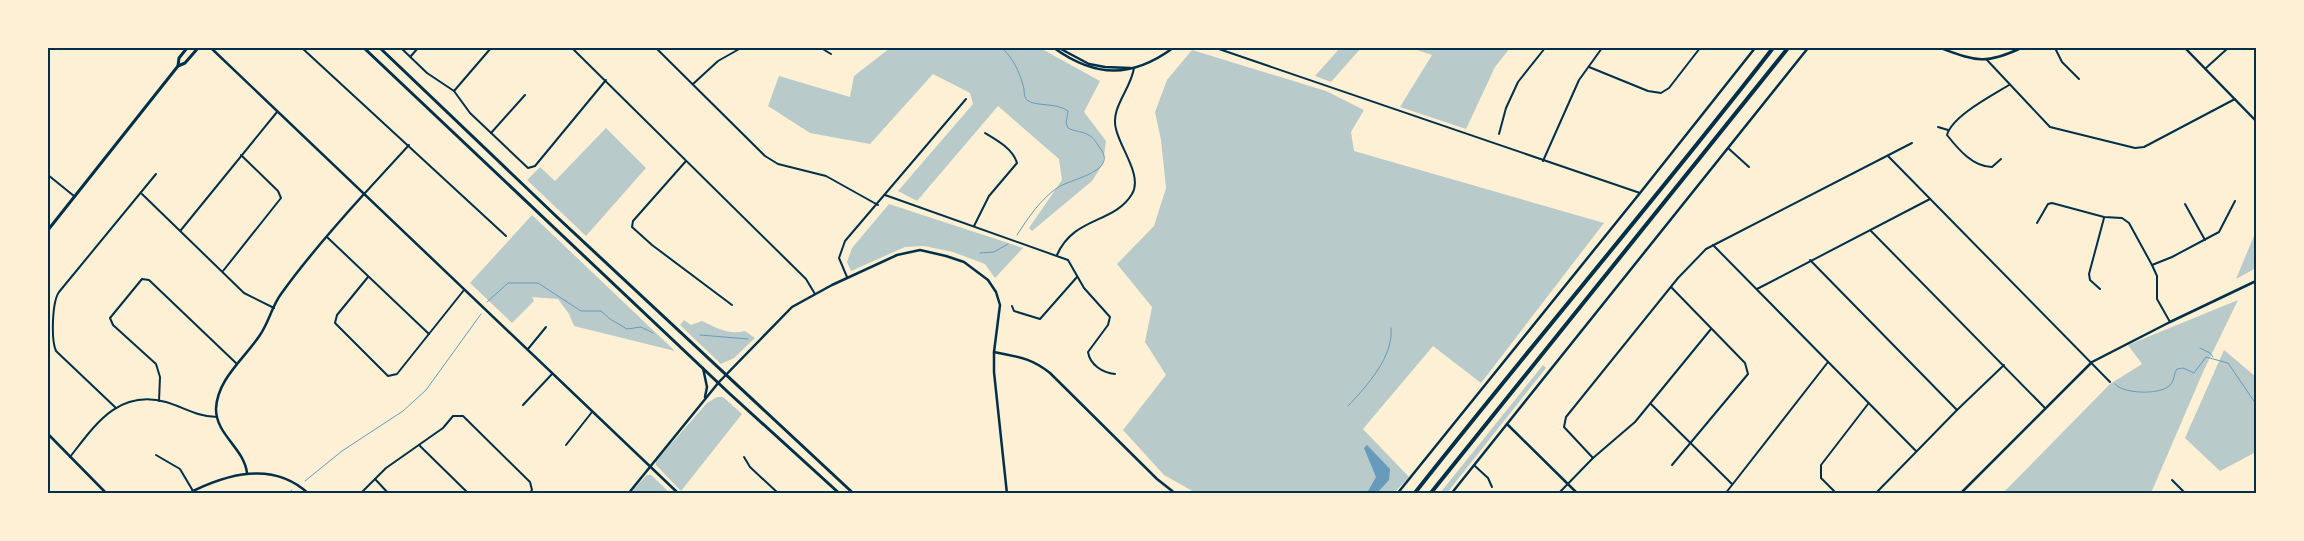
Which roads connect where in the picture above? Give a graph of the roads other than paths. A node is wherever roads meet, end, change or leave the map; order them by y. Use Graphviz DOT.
graph roads {
  1 [pos="186,48"];
  2 [pos="198,48"];
  3 [pos="211,48"];
  4 [pos="302,48"];
  5 [pos="364,48"];
  6 [pos="380,48"];
  7 [pos="401,48"];
  8 [pos="418,48"];
  9 [pos="490,48"];
  10 [pos="572,48"];
  11 [pos="656,48"];
  12 [pos="741,48"];
  13 [pos="820,48"];
  14 [pos="1054,48"];
  15 [pos="1059,48"];
  16 [pos="1173,48"];
  17 [pos="1216,48"];
  18 [pos="1545,48"];
  19 [pos="1602,48"];
  20 [pos="1694,48"];
  21 [pos="1755,48"];
  22 [pos="1773,48"];
  23 [pos="1788,48"];
  24 [pos="1808,48"];
  25 [pos="1940,48"];
  26 [pos="2021,48"];
  27 [pos="2055,48"];
  28 [pos="2184,48"];
  29 [pos="2228,48"];
  30 [pos="1699,49"];
  31 [pos="832,54"];
  32 [pos="411,56"];
  33 [pos="1987,60"];
  34 [pos="178,66"];
  35 [pos="1132,68"];
  36 [pos="1588,68"];
  37 [pos="2206,68"];
  38 [pos="2079,79"];
  39 [pos="606,80"];
  40 [pos="693,84"];
  41 [pos="2009,85"];
  42 [pos="454,91"];
  43 [pos="526,95"];
  44 [pos="2235,99"];
  45 [pos="966,100"];
  46 [pos="277,112"];
  47 [pos="2256,120"];
  48 [pos="1938,127"];
  49 [pos="1948,130"];
  50 [pos="491,133"];
  51 [pos="985,133"];
  52 [pos="1499,134"];
  53 [pos="1912,143"];
  54 [pos="409,145"];
  55 [pos="1728,148"];
  56 [pos="240,155"];
  57 [pos="1887,155"];
  58 [pos="2000,159"];
  59 [pos="686,161"];
  60 [pos="1543,161"];
  61 [pos="1748,166"];
  62 [pos="156,174"];
  63 [pos="48,175"];
  64 [pos="1640,193"];
  65 [pos="142,194"];
  66 [pos="364,194"];
  67 [pos="885,195"];
  68 [pos="74,196"];
  69 [pos="1930,199"];
  70 [pos="2235,201"];
  71 [pos="2185,204"];
  72 [pos="878,205"];
  73 [pos="2104,217"];
  74 [pos="2037,223"];
  75 [pos="974,226"];
  76 [pos="48,230"];
  77 [pos="180,231"];
  78 [pos="1871,231"];
  79 [pos="506,236"];
  80 [pos="327,237"];
  81 [pos="2205,240"];
  82 [pos="1713,245"];
  83 [pos="1057,255"];
  84 [pos="1810,260"];
  85 [pos="2152,265"];
  86 [pos="223,271"];
  87 [pos="368,277"];
  88 [pos="1077,277"];
  89 [pos="847,278"];
  90 [pos="2256,281"];
  91 [pos="1671,287"];
  92 [pos="1757,289"];
  93 [pos="2100,289"];
  94 [pos="465,290"];
  95 [pos="814,294"];
  96 [pos="732,305"];
  97 [pos="1012,306"];
  98 [pos="274,308"];
  99 [pos="2170,322"];
  100 [pos="546,327"];
  101 [pos="1712,329"];
  102 [pos="429,334"];
  103 [pos="528,349"];
  104 [pos="994,352"];
  105 [pos="1828,362"];
  106 [pos="2092,362"];
  107 [pos="237,364"];
  108 [pos="2004,365"];
  109 [pos="703,368"];
  110 [pos="553,373"];
  111 [pos="1114,374"];
  112 [pos="725,376"];
  113 [pos="719,382"];
  114 [pos="2110,382"];
  115 [pos="705,399"];
  116 [pos="159,400"];
  117 [pos="1651,404"];
  118 [pos="1868,404"];
  119 [pos="523,405"];
  120 [pos="116,408"];
  121 [pos="2045,408"];
  122 [pos="1957,410"];
  123 [pos="593,411"];
  124 [pos="217,417"];
  125 [pos="1507,424"];
  126 [pos="48,434"];
  127 [pos="1691,443"];
  128 [pos="419,445"];
  129 [pos="566,446"];
  130 [pos="1916,451"];
  131 [pos="156,455"];
  132 [pos="70,457"];
  133 [pos="744,457"];
  134 [pos="1593,458"];
  135 [pos="1672,465"];
  136 [pos="651,466"];
  137 [pos="1474,466"];
  138 [pos="247,473"];
  139 [pos="375,479"];
  140 [pos="2172,480"];
  141 [pos="1567,482"];
  142 [pos="1732,484"];
  143 [pos="1492,487"];
  144 [pos="193,491"];
  145 [pos="107,494"];
  146 [pos="187,494"];
  147 [pos="309,494"];
  148 [pos="360,494"];
  149 [pos="389,494"];
  150 [pos="469,494"];
  151 [pos="529,494"];
  152 [pos="628,494"];
  153 [pos="679,494"];
  154 [pos="779,494"];
  155 [pos="840,494"];
  156 [pos="854,494"];
  157 [pos="1007,494"];
  158 [pos="1176,494"];
  159 [pos="1397,494"];
  160 [pos="1414,494"];
  161 [pos="1430,494"];
  162 [pos="1451,494"];
  163 [pos="1558,494"];
  164 [pos="1578,494"];
  165 [pos="1725,494"];
  166 [pos="1837,494"];
  167 [pos="1875,494"];
  168 [pos="1960,494"];
  169 [pos="2186,494"];
  1 -- 34 [label="main road"];
  2 -- 34 [label="main road"];
  3 -- 46 [label="street"];
  4 -- 54 [label="street"];
  5 -- 109 [label="main road"];
  6 -- 112 [label="main road"];
  7 -- 32 [label="street"];
  8 -- 32 [label="street"];
  9 -- 42 [label="street"];
  10 -- 39 [label="street"];
  11 -- 40 [label="street"];
  12 -- 40 [label="street"];
  13 -- 31 [label="street"];
  14 -- 35 [label="street"];
  15 -- 35 [label="street"];
  16 -- 35 [label="street"];
  17 -- 60 [label="street"];
  18 -- 52 [label="street"];
  19 -- 36 [label="street"];
  20 -- 30 [label="street"];
  21 -- 64 [label="street"];
  22 -- 160 [label="highway"];
  23 -- 161 [label="highway"];
  24 -- 55 [label="street"];
  25 -- 33 [label="street"];
  26 -- 33 [label="street"];
  27 -- 38 [label="street"];
  28 -- 37 [label="street"];
  29 -- 37 [label="street"];
  30 -- 36 [label="street"];
  32 -- 42 [label="street"];
  33 -- 41 [label="street"];
  34 -- 68 [label="main road"];
  35 -- 83 [label="street"];
  36 -- 60 [label="street"];
  37 -- 44 [label="street"];
  39 -- 50 [label="street"];
  39 -- 59 [label="street"];
  40 -- 72 [label="street"];
  41 -- 44 [label="street"];
  41 -- 49 [label="street"];
  42 -- 50 [label="street"];
  43 -- 50 [label="street"];
  44 -- 47 [label="street"];
  45 -- 67 [label="street"];
  46 -- 56 [label="street"];
  46 -- 66 [label="street"];
  48 -- 49 [label="street"];
  49 -- 58 [label="street"];
  51 -- 75 [label="street"];
  53 -- 57 [label="street"];
  54 -- 66 [label="street"];
  54 -- 79 [label="street"];
  55 -- 61 [label="street"];
  55 -- 125 [label="street"];
  56 -- 77 [label="street"];
  56 -- 86 [label="street"];
  57 -- 69 [label="street"];
  57 -- 82 [label="street"];
  59 -- 95 [label="street"];
  59 -- 96 [label="street"];
  60 -- 64 [label="street"];
  62 -- 65 [label="street"];
  63 -- 68 [label="street"];
  64 -- 159 [label="street"];
  65 -- 77 [label="street"];
  65 -- 120 [label="street"];
  66 -- 80 [label="street"];
  66 -- 94 [label="street"];
  67 -- 72 [label="street"];
  67 -- 75 [label="street"];
  68 -- 76 [label="main road"];
  69 -- 78 [label="street"];
  69 -- 106 [label="street"];
  70 -- 81 [label="street"];
  71 -- 81 [label="street"];
  72 -- 89 [label="street"];
  73 -- 74 [label="street"];
  73 -- 85 [label="street"];
  73 -- 93 [label="street"];
  75 -- 83 [label="street"];
  77 -- 86 [label="street"];
  78 -- 84 [label="street"];
  78 -- 108 [label="street"];
  80 -- 87 [label="street"];
  80 -- 98 [label="street"];
  81 -- 85 [label="street"];
  82 -- 91 [label="street"];
  82 -- 92 [label="street"];
  83 -- 88 [label="street"];
  84 -- 92 [label="street"];
  84 -- 122 [label="street"];
  85 -- 99 [label="street"];
  86 -- 98 [label="street"];
  87 -- 102 [label="street"];
  87 -- 102 [label="street"];
  88 -- 97 [label="street"];
  88 -- 111 [label="street"];
  89 -- 95 [label="street"];
  89 -- 104 [label="street"];
  90 -- 99 [label="street"];
  91 -- 101 [label="street"];
  91 -- 134 [label="street"];
  92 -- 105 [label="street"];
  94 -- 102 [label="street"];
  94 -- 103 [label="street"];
  95 -- 112 [label="street"];
  98 -- 107 [label="street"];
  99 -- 106 [label="street"];
  100 -- 103 [label="street"];
  101 -- 117 [label="street"];
  101 -- 127 [label="street"];
  103 -- 110 [label="street"];
  104 -- 157 [label="street"];
  104 -- 158 [label="street"];
  105 -- 118 [label="street"];
  105 -- 142 [label="street"];
  106 -- 114 [label="street"];
  106 -- 121 [label="street"];
  107 -- 116 [label="street"];
  107 -- 124 [label="street"];
  108 -- 121 [label="street"];
  108 -- 122 [label="street"];
  109 -- 113 [label="main road"];
  109 -- 115 [label="street"];
  110 -- 119 [label="street"];
  110 -- 123 [label="street"];
  112 -- 113 [label="street"];
  112 -- 156 [label="main road"];
  113 -- 115 [label="street"];
  113 -- 155 [label="main road"];
  115 -- 136 [label="street"];
  116 -- 120 [label="street"];
  116 -- 124 [label="street"];
  117 -- 127 [label="street"];
  117 -- 134 [label="street"];
  118 -- 130 [label="street"];
  118 -- 166 [label="street"];
  120 -- 132 [label="street"];
  121 -- 168 [label="street"];
  122 -- 130 [label="street"];
  123 -- 129 [label="street"];
  123 -- 136 [label="street"];
  124 -- 138 [label="street"];
  125 -- 137 [label="street"];
  125 -- 141 [label="street"];
  126 -- 132 [label="street"];
  127 -- 135 [label="street"];
  127 -- 142 [label="street"];
  128 -- 139 [label="street"];
  128 -- 150 [label="street"];
  128 -- 151 [label="street"];
  130 -- 167 [label="street"];
  131 -- 144 [label="street"];
  132 -- 145 [label="street"];
  133 -- 154 [label="street"];
  134 -- 141 [label="street"];
  136 -- 152 [label="street"];
  136 -- 153 [label="street"];
  137 -- 143 [label="street"];
  137 -- 162 [label="street"];
  138 -- 144 [label="street"];
  138 -- 147 [label="street"];
  139 -- 148 [label="street"];
  139 -- 149 [label="street"];
  140 -- 169 [label="street"];
  141 -- 163 [label="street"];
  141 -- 164 [label="street"];
  142 -- 165 [label="street"];
  144 -- 146 [label="street"];
}
